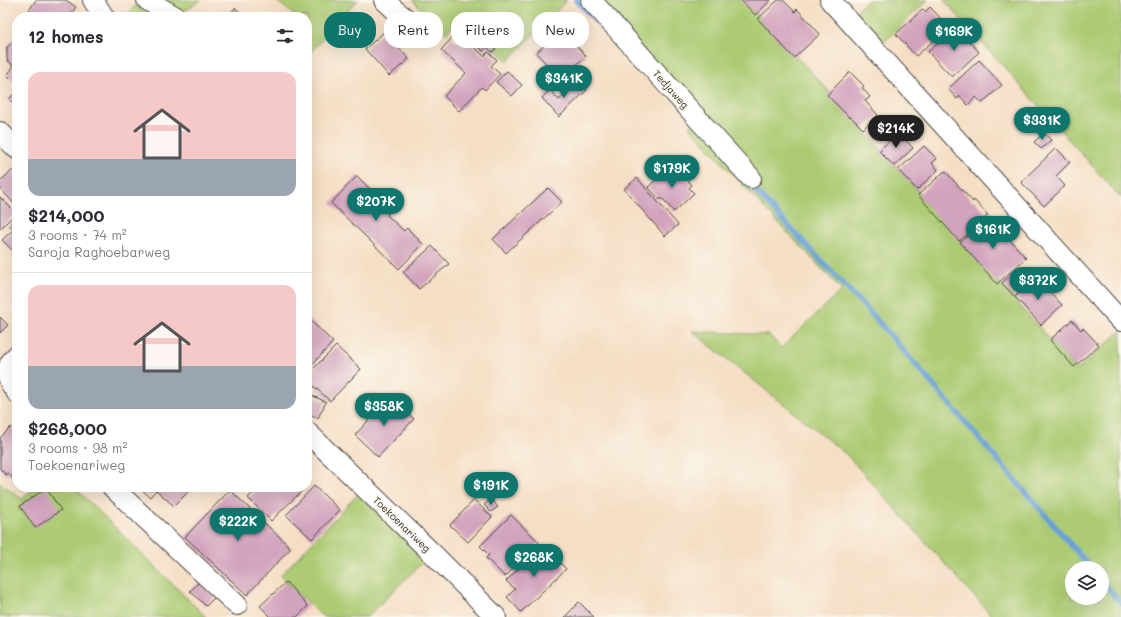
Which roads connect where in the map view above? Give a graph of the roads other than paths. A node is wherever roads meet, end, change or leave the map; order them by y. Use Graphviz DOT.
graph roads {
  1 [pos="93,0"];
  2 [pos="147,0"];
  3 [pos="384,0"];
  4 [pos="591,0"];
  5 [pos="830,0"];
  6 [pos="101,12"];
  7 [pos="167,12"];
  8 [pos="397,12"];
  9 [pos="0,132"];
  10 [pos="12,144"];
  11 [pos="751,178"];
  12 [pos="1121,321"];
  13 [pos="12,359"];
  14 [pos="12,386"];
  15 [pos="312,437"];
  16 [pos="117,492"];
  17 [pos="237,605"];
  18 [pos="496,617"];
  1 -- 6 [label="street"];
  2 -- 7 [label="street"];
  3 -- 8 [label="street"];
  4 -- 11 [label="street, Tedjaweg"];
  5 -- 12 [label="street"];
  9 -- 10 [label="street"];
  13 -- 14 [label="street"];
  15 -- 18 [label="street, Toekoenariweg"];
  16 -- 17 [label="street"];
}
